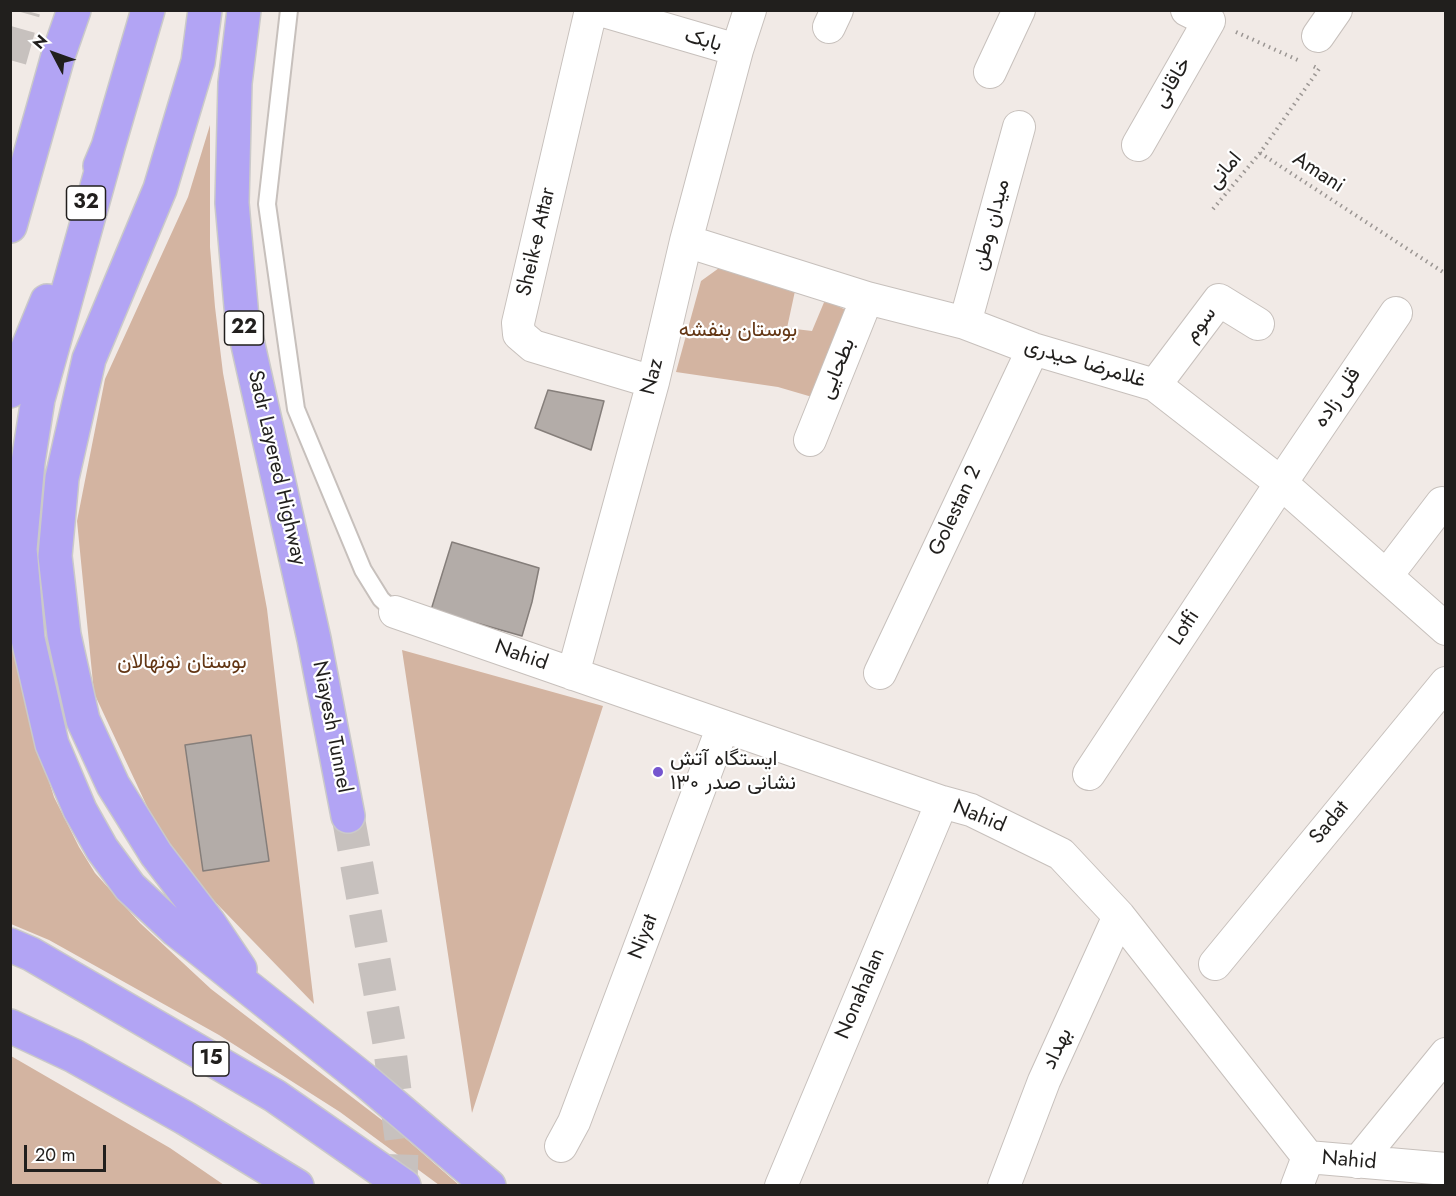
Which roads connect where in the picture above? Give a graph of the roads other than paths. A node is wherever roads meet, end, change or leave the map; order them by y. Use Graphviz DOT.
graph roads {
  1 [pos="74,10"];
  2 [pos="148,10"];
  3 [pos="205,10"];
  4 [pos="244,10"];
  5 [pos="289,10"];
  6 [pos="591,10"];
  7 [pos="600,10"];
  8 [pos="750,10"];
  9 [pos="1020,10"];
  10 [pos="1336,10"];
  11 [pos="1198,16"];
  12 [pos="1318,36"];
  13 [pos="737,50"];
  14 [pos="58,56"];
  15 [pos="990,72"];
  16 [pos="1019,127"];
  17 [pos="1138,145"];
  18 [pos="108,147"];
  19 [pos="10,160"];
  20 [pos="10,226"];
  21 [pos="686,241"];
  22 [pos="867,298"];
  23 [pos="1396,313"];
  24 [pos="965,324"];
  25 [pos="1258,324"];
  26 [pos="1033,349"];
  27 [pos="653,382"];
  28 [pos="1155,385"];
  29 [pos="10,391"];
  30 [pos="810,440"];
  31 [pos="1281,483"];
  32 [pos="1442,502"];
  33 [pos="1387,575"];
  34 [pos="396,612"];
  35 [pos="1446,629"];
  36 [pos="314,639"];
  37 [pos="573,674"];
  38 [pos="880,674"];
  39 [pos="1446,683"];
  40 [pos="723,726"];
  41 [pos="1089,774"];
  42 [pos="942,802"];
  43 [pos="348,816"];
  44 [pos="1119,916"];
  45 [pos="10,945"];
  46 [pos="1215,964"];
  47 [pos="260,998"];
  48 [pos="10,1026"];
  49 [pos="1446,1054"];
  50 [pos="185,1118"];
  51 [pos="561,1146"];
  52 [pos="1358,1162"];
  53 [pos="1446,1169"];
  54 [pos="1303,1171"];
  55 [pos="262,1185"];
  56 [pos="297,1185"];
  57 [pos="404,1185"];
  58 [pos="489,1185"];
  59 [pos="781,1185"];
  60 [pos="1004,1185"];
  1 -- 14 [label="highway"];
  2 -- 18 [label="highway, 32"];
  3 -- 47 [label="highway"];
  4 -- 36 [label="highway, Sadr Layered Highway / 22"];
  5 -- 34 [label="lane"];
  6 -- 27 [label="street, Sheik-e Attar"];
  7 -- 13 [label="street, بابک"];
  8 -- 13 [label="street, Naz"];
  9 -- 15 [label="street"];
  10 -- 12 [label="street"];
  11 -- 17 [label="street, خاقانی"];
  13 -- 21 [label="street, Naz"];
  14 -- 19 [label="highway"];
  14 -- 20 [label="highway"];
  16 -- 24 [label="street, میدان وطن"];
  18 -- 29 [label="highway, 32"];
  18 -- 47 [label="highway, 32"];
  21 -- 22 [label="street, غلامرضا حیدری"];
  21 -- 27 [label="street, Naz"];
  22 -- 24 [label="street, غلامرضا حیدری"];
  22 -- 30 [label="street, بطحایی"];
  23 -- 31 [label="street, قلی زاده"];
  24 -- 26 [label="street, غلامرضا حیدری"];
  25 -- 28 [label="street, سوم"];
  26 -- 28 [label="street, غلامرضا حیدری"];
  26 -- 38 [label="street, Golestan 2"];
  27 -- 37 [label="street, Naz"];
  28 -- 31 [label="street, غلامرضا حیدری"];
  31 -- 33 [label="street, غلامرضا حیدری"];
  31 -- 41 [label="street, Lotfi"];
  32 -- 33 [label="street"];
  33 -- 35 [label="street, غلامرضا حیدری"];
  34 -- 37 [label="street, Nahid"];
  36 -- 43 [label="highway, Niayesh Tunnel / 22"];
  37 -- 40 [label="street, Nahid"];
  39 -- 46 [label="street, Sadat"];
  40 -- 42 [label="street, Nahid"];
  40 -- 51 [label="street, Niyat"];
  42 -- 44 [label="street, Nahid"];
  42 -- 59 [label="street, Nonahalan"];
  44 -- 54 [label="street, Nahid"];
  44 -- 60 [label="street, بهداد"];
  45 -- 57 [label="highway, 15"];
  47 -- 58 [label="highway"];
  48 -- 50 [label="highway"];
  49 -- 52 [label="street"];
  50 -- 55 [label="highway"];
  50 -- 56 [label="highway"];
  52 -- 53 [label="street, Nahid"];
  52 -- 54 [label="street, Nahid"];
}
